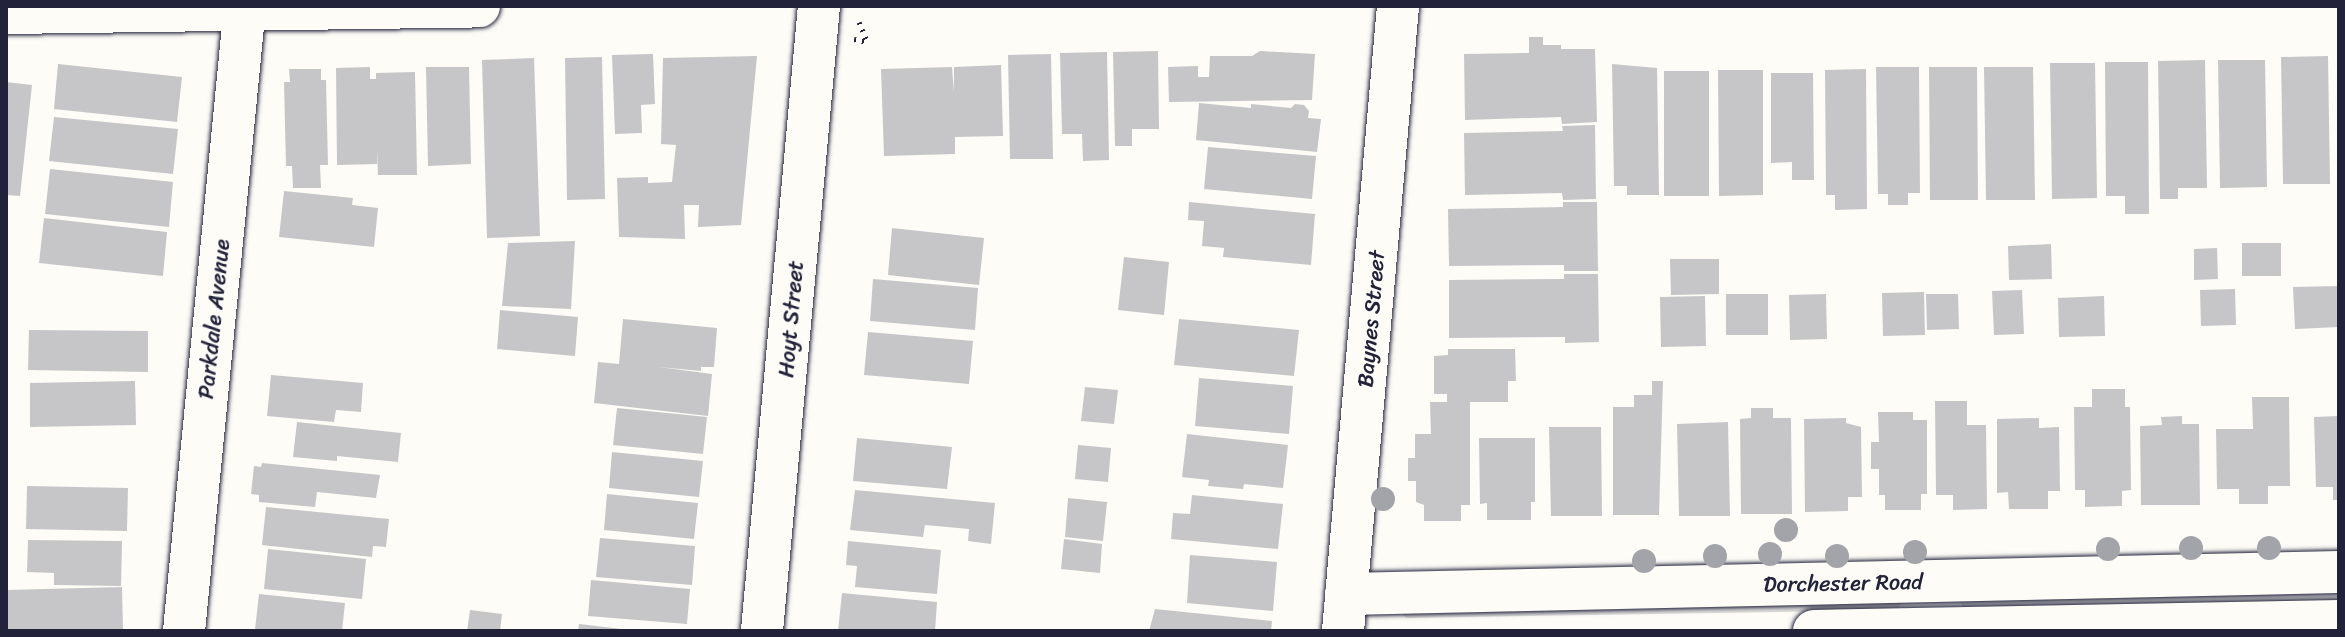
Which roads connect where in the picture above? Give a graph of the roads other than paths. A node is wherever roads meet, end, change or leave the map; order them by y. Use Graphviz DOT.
graph roads {
  1 [pos="479,6"];
  2 [pos="819,6"];
  3 [pos="1398,6"];
  4 [pos="244,8"];
  5 [pos="6,13"];
  6 [pos="2339,572"];
  7 [pos="1930,581"];
  8 [pos="1344,612"];
  9 [pos="2339,621"];
  10 [pos="1931,629"];
  11 [pos="184,631"];
  12 [pos="762,631"];
  13 [pos="1814,631"];
  1 -- 4 [label="street"];
  2 -- 12 [label="street, Hoyt Street"];
  3 -- 8 [label="street, Baynes Street"];
  4 -- 5 [label="street"];
  4 -- 11 [label="street, Parkdale Avenue"];
  6 -- 7 [label="street, Dorchester Road"];
  7 -- 8 [label="street, Dorchester Road"];
  7 -- 10 [label="street"];
  9 -- 10 [label="street"];
  10 -- 13 [label="street"];
}
